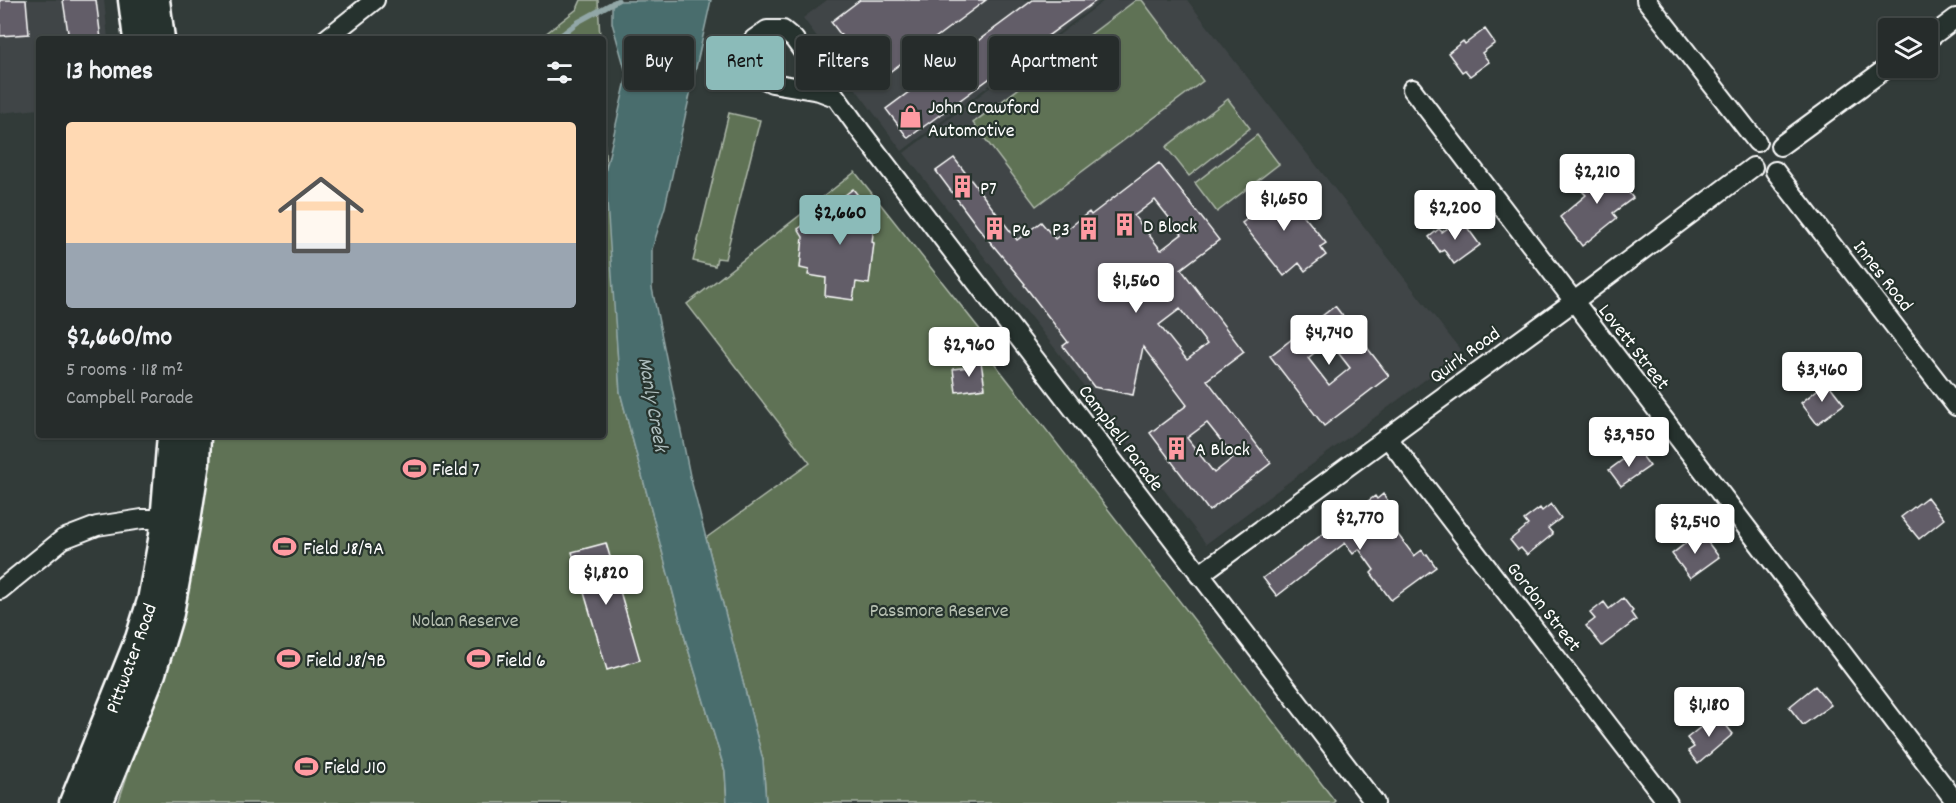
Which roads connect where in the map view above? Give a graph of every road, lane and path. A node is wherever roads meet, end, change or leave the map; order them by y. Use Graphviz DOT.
graph roads {
  1 [pos="134,0"];
  2 [pos="155,0"];
  3 [pos="375,0"];
  4 [pos="1646,0"];
  5 [pos="1956,18"];
  6 [pos="1938,32"];
  7 [pos="138,36"];
  8 [pos="160,36"];
  9 [pos="330,36"];
  10 [pos="1878,74"];
  11 [pos="1412,89"];
  12 [pos="836,97"];
  13 [pos="1757,142"];
  14 [pos="1780,146"];
  15 [pos="1753,167"];
  16 [pos="1775,171"];
  17 [pos="1573,302"];
  18 [pos="1956,406"];
  19 [pos="1387,437"];
  20 [pos="172,438"];
  21 [pos="196,438"];
  22 [pos="176,519"];
  23 [pos="1199,575"];
  24 [pos="0,590"];
  25 [pos="1956,802"];
  26 [pos="74,803"];
  27 [pos="98,803"];
  28 [pos="1375,803"];
  29 [pos="1668,803"];
  1 -- 7 [label="main road"];
  2 -- 8 [label="main road"];
  3 -- 9 [label="street"];
  4 -- 13 [label="street"];
  5 -- 6 [label="street"];
  10 -- 14 [label="street"];
  11 -- 17 [label="street, Lovett Street"];
  12 -- 12 [label="street, Campbell Parade"];
  12 -- 23 [label="street, Campbell Parade"];
  13 -- 14 [label="street"];
  13 -- 15 [label="street"];
  14 -- 16 [label="street"];
  15 -- 16 [label="street"];
  15 -- 17 [label="street, Quirk Road"];
  16 -- 18 [label="street, Innes Road"];
  17 -- 19 [label="street, Quirk Road"];
  17 -- 25 [label="street, Lovett Street"];
  19 -- 23 [label="street, Quirk Road"];
  19 -- 29 [label="street, Gordon Street"];
  20 -- 22 [label="main road, Pittwater Road"];
  21 -- 22 [label="main road, Pittwater Road"];
  22 -- 24 [label="street"];
  22 -- 26 [label="main road, Pittwater Road"];
  22 -- 27 [label="main road, Pittwater Road"];
  23 -- 28 [label="street, Campbell Parade"];
}
